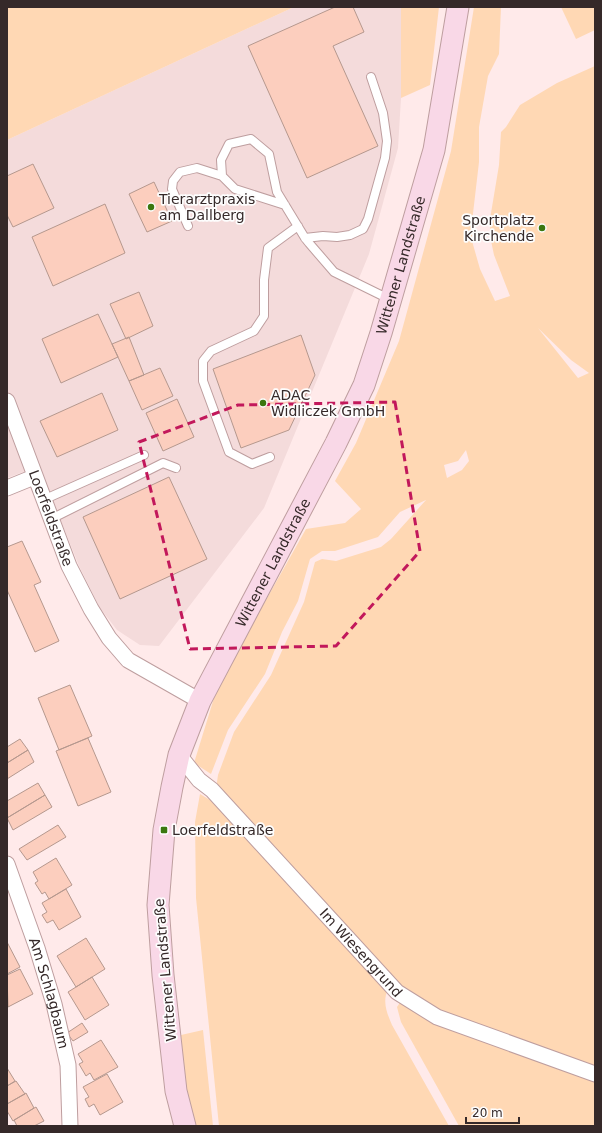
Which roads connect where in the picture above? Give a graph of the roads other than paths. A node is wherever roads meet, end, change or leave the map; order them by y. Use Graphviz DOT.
graph roads {
  1 [pos="458,7"];
  2 [pos="371,77"];
  3 [pos="222,176"];
  4 [pos="285,205"];
  5 [pos="188,226"];
  6 [pos="298,226"];
  7 [pos="305,238"];
  8 [pos="391,300"];
  9 [pos="7,401"];
  10 [pos="144,455"];
  11 [pos="270,457"];
  12 [pos="176,468"];
  13 [pos="34,476"];
  14 [pos="7,488"];
  15 [pos="43,500"];
  16 [pos="51,519"];
  17 [pos="200,700"];
  18 [pos="179,755"];
  19 [pos="7,864"];
  20 [pos="595,1074"];
  21 [pos="70,1126"];
  22 [pos="185,1126"];
  1 -- 8 [label="main road, Wittener Landstraße"];
  2 -- 7 [label="lane"];
  3 -- 4 [label="lane"];
  3 -- 4 [label="lane"];
  3 -- 5 [label="lane"];
  4 -- 6 [label="lane"];
  6 -- 7 [label="lane"];
  6 -- 11 [label="lane"];
  7 -- 8 [label="lane"];
  8 -- 17 [label="main road, Wittener Landstraße"];
  9 -- 13 [label="street, Loerfeldstraße"];
  10 -- 15 [label="lane"];
  12 -- 16 [label="lane"];
  13 -- 14 [label="street"];
  13 -- 15 [label="street, Loerfeldstraße"];
  15 -- 16 [label="street, Loerfeldstraße"];
  16 -- 17 [label="street, Loerfeldstraße"];
  17 -- 18 [label="main road, Wittener Landstraße"];
  18 -- 20 [label="street, Im Wiesengrund"];
  18 -- 22 [label="main road, Wittener Landstraße"];
  19 -- 21 [label="street, Am Schlagbaum"];
}
